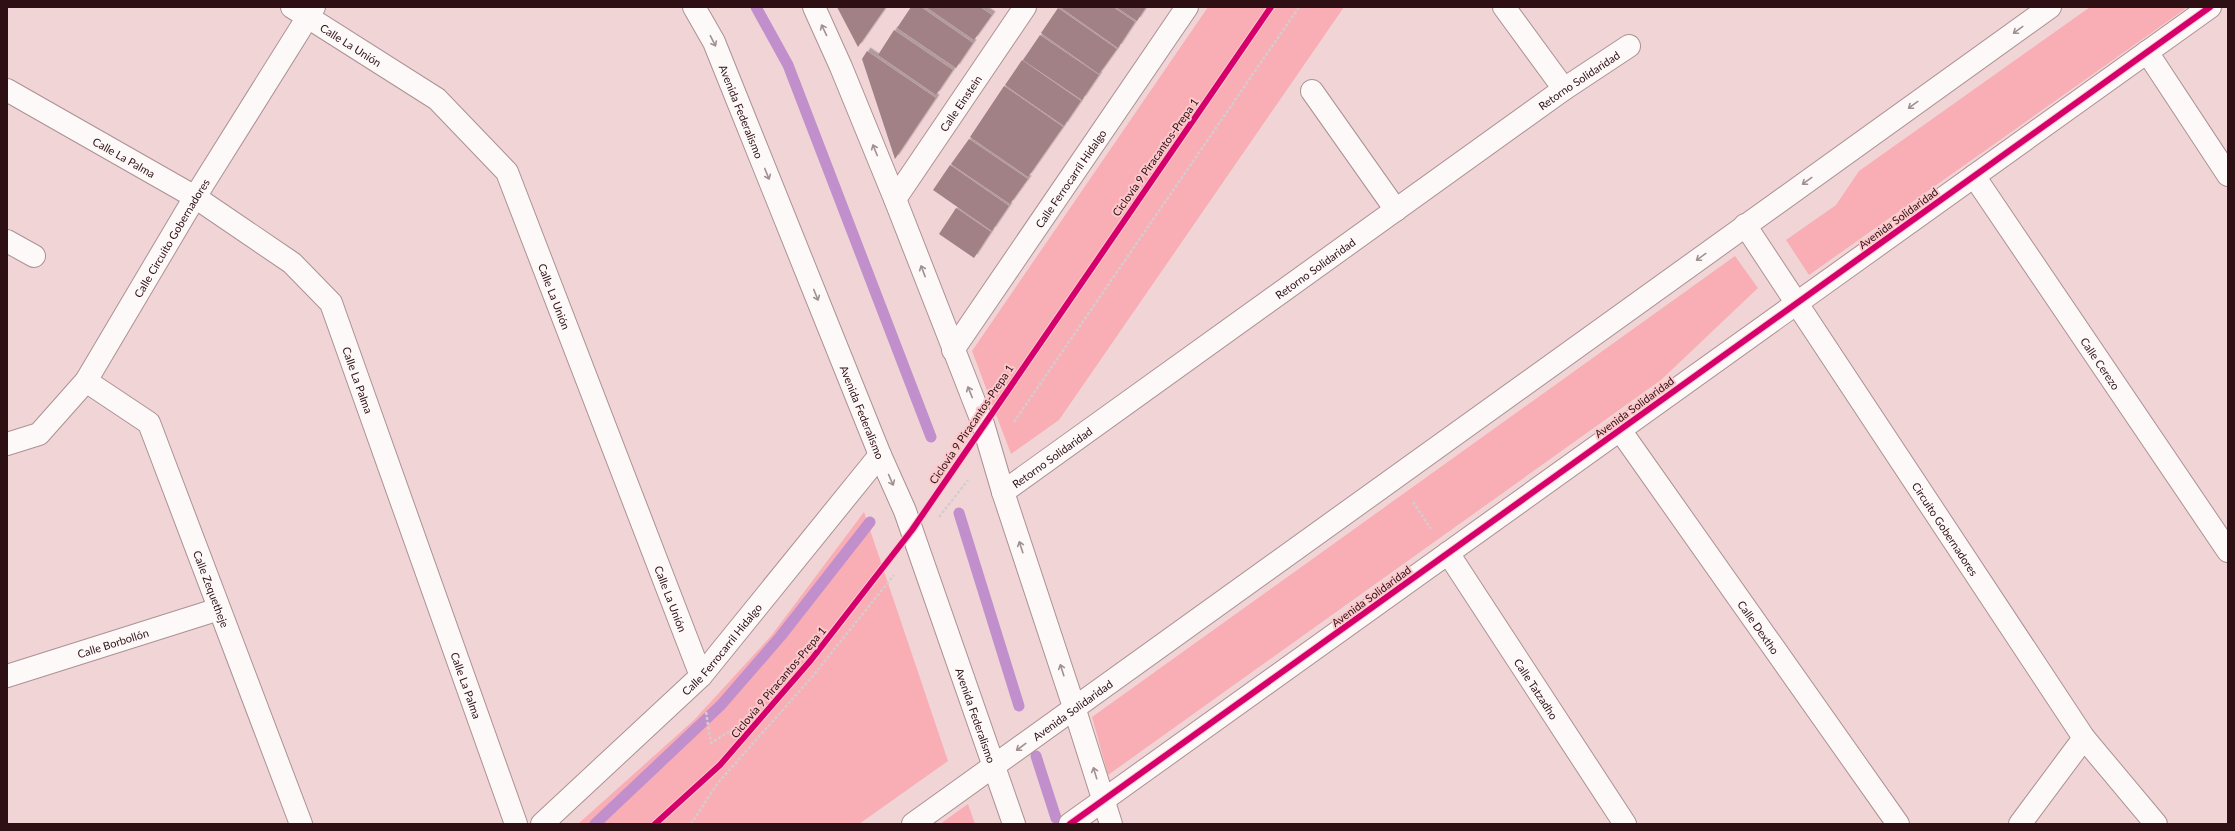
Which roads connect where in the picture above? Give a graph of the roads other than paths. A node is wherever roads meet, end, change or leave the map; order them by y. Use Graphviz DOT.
graph roads {
  1 [pos="694,7"];
  2 [pos="814,7"];
  3 [pos="1025,7"];
  4 [pos="1187,7"];
  5 [pos="1504,7"];
  6 [pos="2050,7"];
  7 [pos="2210,7"];
  8 [pos="305,10"];
  9 [pos="1629,46"];
  10 [pos="2147,52"];
  11 [pos="1564,89"];
  12 [pos="7,90"];
  13 [pos="1312,91"];
  14 [pos="2228,175"];
  15 [pos="1974,176"];
  16 [pos="195,197"];
  17 [pos="895,199"];
  18 [pos="1396,210"];
  19 [pos="1746,225"];
  20 [pos="7,241"];
  21 [pos="34,256"];
  22 [pos="1797,303"];
  23 [pos="953,350"];
  24 [pos="86,381"];
  25 [pos="1620,430"];
  26 [pos="7,444"];
  27 [pos="880,455"];
  28 [pos="1003,492"];
  29 [pos="2224,539"];
  30 [pos="1448,554"];
  31 [pos="219,609"];
  32 [pos="7,676"];
  33 [pos="701,676"];
  34 [pos="1074,707"];
  35 [pos="2084,738"];
  36 [pos="994,767"];
  37 [pos="1103,800"];
  38 [pos="301,824"];
  39 [pos="516,824"];
  40 [pos="542,824"];
  41 [pos="913,824"];
  42 [pos="1014,824"];
  43 [pos="1070,824"];
  44 [pos="1111,824"];
  45 [pos="1625,824"];
  46 [pos="1898,824"];
  47 [pos="2020,824"];
  48 [pos="2156,824"];
  1 -- 27 [label="street, Avenida Federalismo, one-way"];
  17 -- 2 [label="street, one-way"];
  3 -- 17 [label="street, Calle Einstein"];
  4 -- 23 [label="street, Calle Ferrocarril Hidalgo"];
  5 -- 11 [label="street"];
  6 -- 19 [label="street, Avenida Solidaridad, one-way"];
  7 -- 10 [label="street, Avenida Solidaridad"];
  8 -- 16 [label="street, Calle Circuito Gobernadores"];
  8 -- 33 [label="street, Calle La Unión"];
  9 -- 11 [label="street, Retorno Solidaridad"];
  10 -- 14 [label="street"];
  10 -- 15 [label="street, Avenida Solidaridad"];
  11 -- 18 [label="street, Retorno Solidaridad"];
  12 -- 16 [label="street, Calle La Palma"];
  13 -- 18 [label="street"];
  15 -- 22 [label="street, Avenida Solidaridad"];
  15 -- 29 [label="street, Calle Cerezo"];
  16 -- 24 [label="street, Calle Circuito Gobernadores"];
  16 -- 39 [label="street, Calle La Palma"];
  23 -- 17 [label="street, one-way"];
  18 -- 28 [label="street, Retorno Solidaridad"];
  19 -- 22 [label="street, Circuito Gobernadores"];
  19 -- 34 [label="street, Avenida Solidaridad, one-way"];
  20 -- 21 [label="street"];
  22 -- 25 [label="street, Avenida Solidaridad"];
  22 -- 35 [label="street, Circuito Gobernadores"];
  28 -- 23 [label="street, one-way"];
  24 -- 26 [label="street, Calle Circuito Gobernadores"];
  24 -- 31 [label="street, Calle Zequetheje"];
  25 -- 30 [label="street, Avenida Solidaridad"];
  25 -- 46 [label="street, Calle Dextho"];
  27 -- 33 [label="street, Calle Ferrocarril Hidalgo"];
  27 -- 36 [label="street, Avenida Federalismo, one-way"];
  34 -- 28 [label="street, one-way"];
  30 -- 37 [label="street, Avenida Solidaridad"];
  30 -- 45 [label="street, Calle Tatzadho"];
  31 -- 32 [label="street, Calle Borbollón"];
  31 -- 38 [label="street, Calle Zequetheje"];
  33 -- 40 [label="street, Calle Ferrocarril Hidalgo"];
  34 -- 36 [label="street, Avenida Solidaridad, one-way"];
  37 -- 34 [label="street, one-way"];
  35 -- 47 [label="street"];
  35 -- 48 [label="street, Circuito Gobernadores"];
  36 -- 41 [label="street, Avenida Solidaridad"];
  36 -- 42 [label="street, Avenida Federalismo"];
  37 -- 43 [label="street, Avenida Solidaridad"];
  37 -- 44 [label="street"];
}
